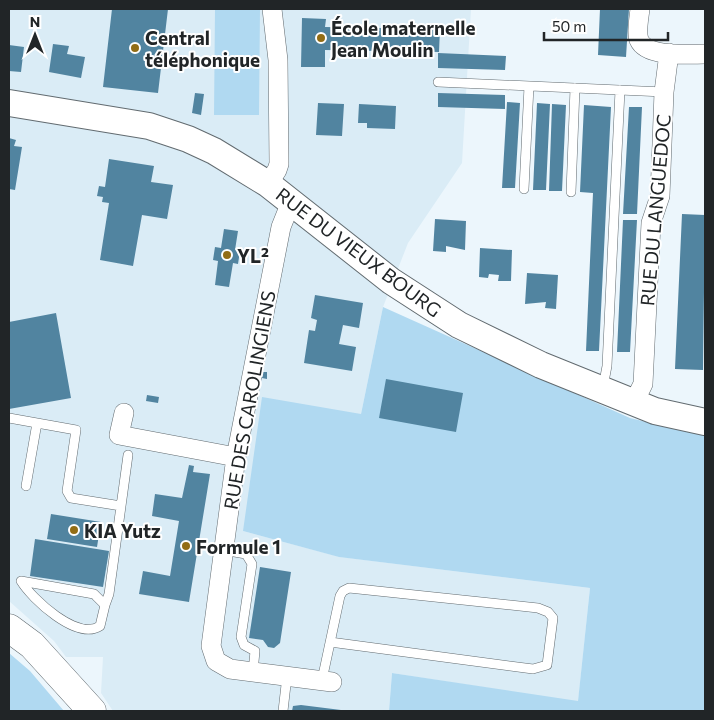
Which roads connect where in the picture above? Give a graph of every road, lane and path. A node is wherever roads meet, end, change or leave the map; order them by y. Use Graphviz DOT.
graph roads {
  1 [pos="272,9"];
  2 [pos="640,9"];
  3 [pos="669,53"];
  4 [pos="705,54"];
  5 [pos="438,82"];
  6 [pos="529,86"];
  7 [pos="575,88"];
  8 [pos="620,90"];
  9 [pos="664,92"];
  10 [pos="9,103"];
  11 [pos="268,184"];
  12 [pos="524,189"];
  13 [pos="571,192"];
  14 [pos="291,202"];
  15 [pos="602,389"];
  16 [pos="634,402"];
  17 [pos="124,413"];
  18 [pos="9,418"];
  19 [pos="705,422"];
  20 [pos="37,423"];
  21 [pos="128,455"];
  22 [pos="236,457"];
  23 [pos="26,486"];
  24 [pos="121,506"];
  25 [pos="223,550"];
  26 [pos="105,606"];
  27 [pos="9,628"];
  28 [pos="330,642"];
  29 [pos="253,672"];
  30 [pos="287,676"];
  31 [pos="327,681"];
  32 [pos="92,711"];
  33 [pos="283,711"];
  1 -- 11 [label="street"];
  2 -- 3 [label="street"];
  3 -- 4 [label="street"];
  3 -- 9 [label="street, RUE DU LANGUEDOC"];
  5 -- 6 [label="lane"];
  6 -- 7 [label="lane"];
  6 -- 12 [label="lane"];
  7 -- 8 [label="lane"];
  7 -- 13 [label="lane"];
  8 -- 9 [label="lane"];
  8 -- 15 [label="lane"];
  9 -- 16 [label="street, RUE DU LANGUEDOC"];
  10 -- 11 [label="street, RUE DU VIEUX BOURG"];
  11 -- 14 [label="street, RUE DU VIEUX BOURG"];
  14 -- 15 [label="street, RUE DU VIEUX BOURG"];
  14 -- 22 [label="street, RUE DES CAROLINGIENS"];
  15 -- 16 [label="street, RUE DU VIEUX BOURG"];
  16 -- 19 [label="street, RUE DU VIEUX BOURG"];
  17 -- 22 [label="street"];
  18 -- 20 [label="lane"];
  20 -- 23 [label="lane"];
  20 -- 24 [label="lane"];
  21 -- 24 [label="lane"];
  22 -- 25 [label="street, RUE DES CAROLINGIENS"];
  24 -- 26 [label="lane"];
  25 -- 29 [label="lane"];
  25 -- 29 [label="street, RUE DES CAROLINGIENS"];
  26 -- 26 [label="lane"];
  27 -- 32 [label="highway"];
  28 -- 28 [label="lane"];
  28 -- 31 [label="lane"];
  29 -- 30 [label="street, RUE DES CAROLINGIENS"];
  30 -- 31 [label="street, RUE DES CAROLINGIENS"];
  30 -- 33 [label="lane"];
}
